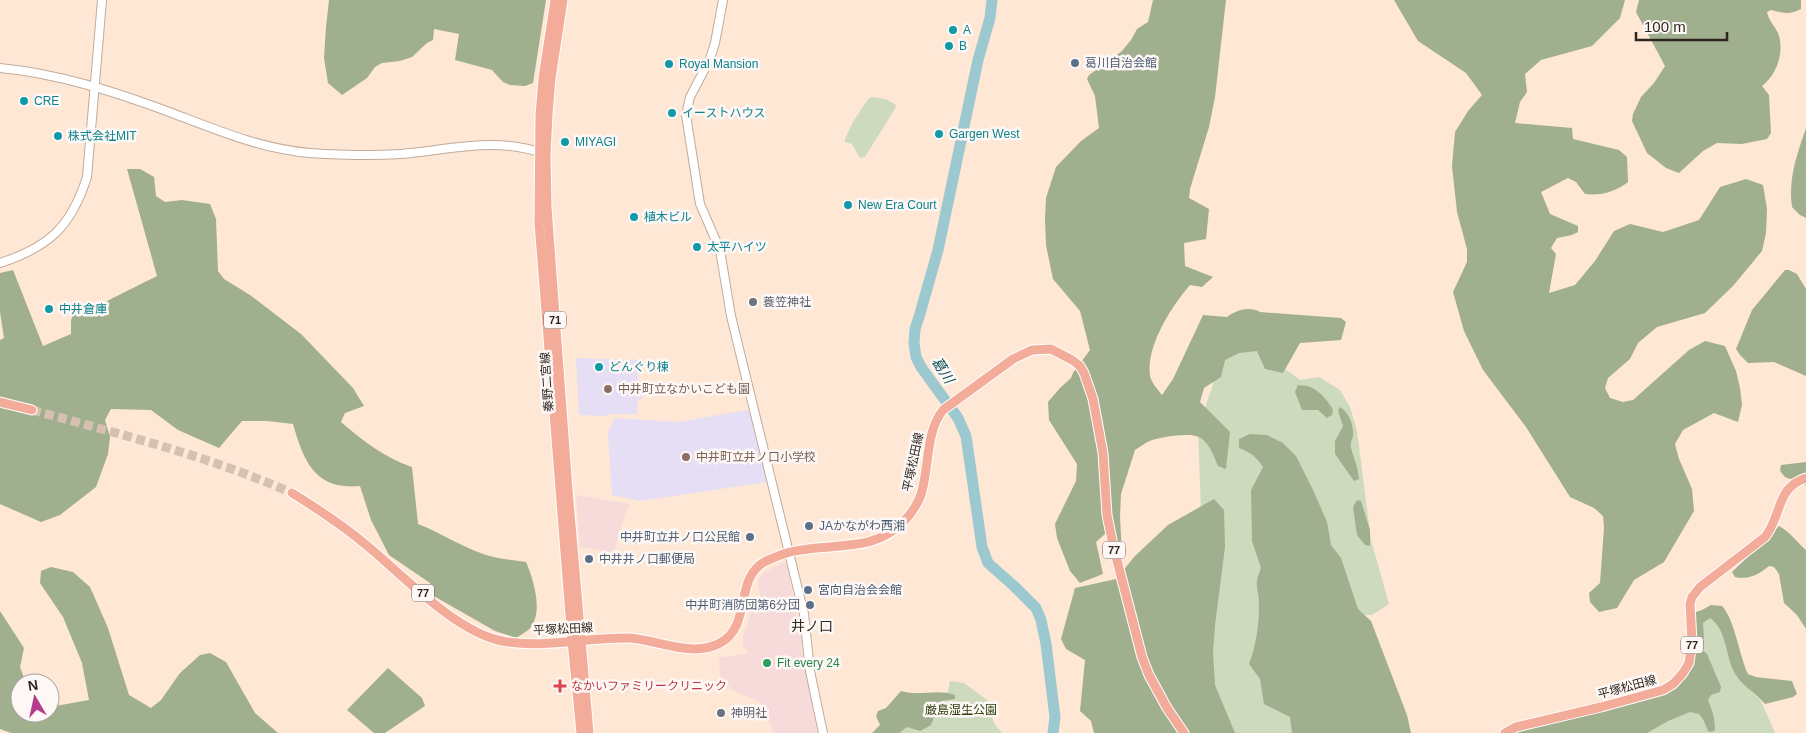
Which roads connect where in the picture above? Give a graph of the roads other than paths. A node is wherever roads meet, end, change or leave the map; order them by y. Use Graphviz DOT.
graph roads {
  1 [pos="102,0"];
  2 [pos="555,0"];
  3 [pos="563,0"];
  4 [pos="723,0"];
  5 [pos="0,68"];
  6 [pos="95,86"];
  7 [pos="542,153"];
  8 [pos="0,263"];
  9 [pos="0,402"];
  10 [pos="32,410"];
  11 [pos="1806,478"];
  12 [pos="292,493"];
  13 [pos="790,552"];
  14 [pos="577,641"];
  15 [pos="581,733"];
  16 [pos="590,733"];
  17 [pos="823,733"];
  18 [pos="1184,733"];
  19 [pos="1505,733"];
  1 -- 6 [label="street"];
  2 -- 7 [label="main road, 秦野二宮線 / 71"];
  3 -- 7 [label="main road, 秦野二宮線 / 71"];
  4 -- 13 [label="street"];
  5 -- 6 [label="street"];
  6 -- 7 [label="street"];
  6 -- 8 [label="street"];
  7 -- 14 [label="main road, 秦野二宮線 / 71"];
  9 -- 10 [label="main road"];
  11 -- 19 [label="main road, 平塚松田線 / 77"];
  12 -- 14 [label="main road, 平塚松田線 / 77"];
  13 -- 14 [label="main road, 平塚松田線 / 77"];
  13 -- 17 [label="street"];
  13 -- 18 [label="main road, 平塚松田線 / 77"];
  14 -- 15 [label="main road, 秦野二宮線 / 71"];
  14 -- 16 [label="main road, 秦野二宮線 / 71"];
}
